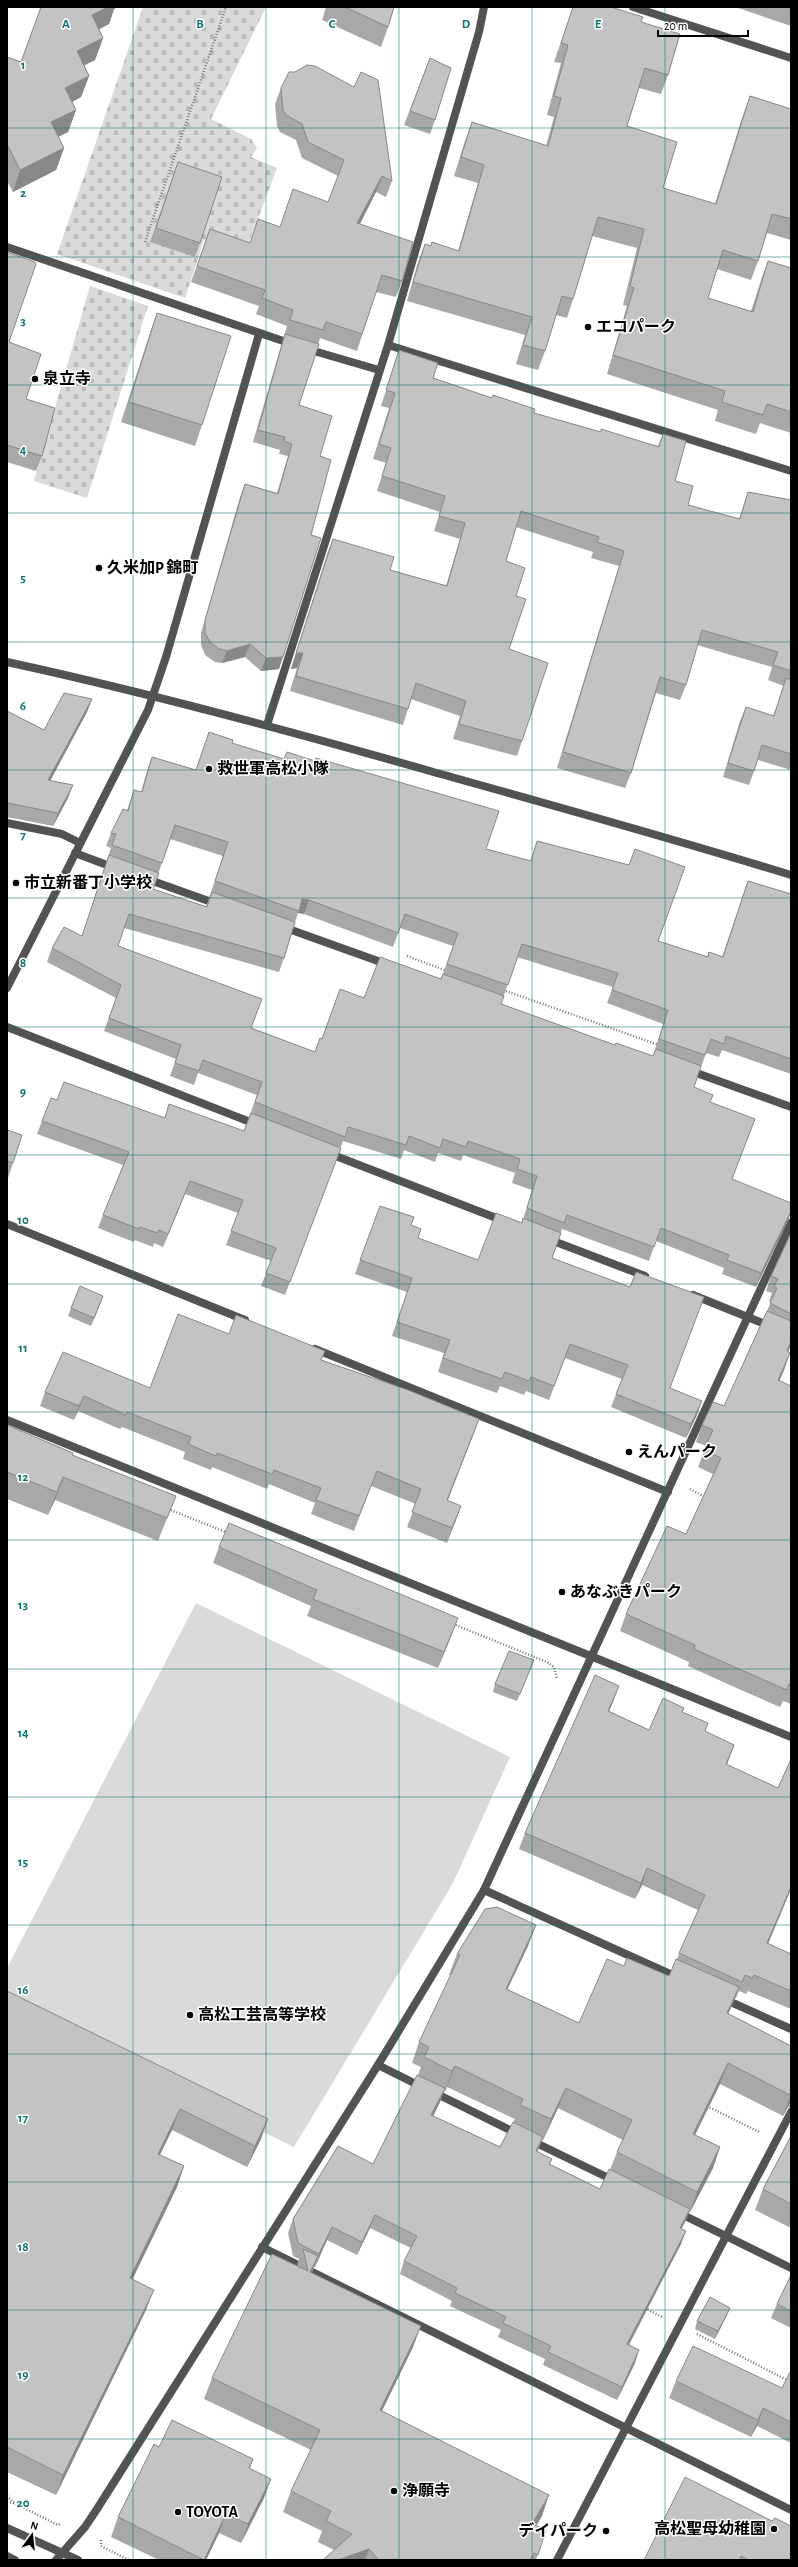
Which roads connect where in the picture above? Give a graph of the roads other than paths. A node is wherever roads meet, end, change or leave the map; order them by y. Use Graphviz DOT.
graph roads {
  1 [pos="484,7"];
  2 [pos="633,7"];
  3 [pos="791,58"];
  4 [pos="7,247"];
  5 [pos="259,334"];
  6 [pos="388,345"];
  7 [pos="379,370"];
  8 [pos="791,471"];
  9 [pos="7,662"];
  10 [pos="153,695"];
  11 [pos="267,725"];
  12 [pos="7,823"];
  13 [pos="80,842"];
  14 [pos="75,852"];
  15 [pos="124,871"];
  16 [pos="791,875"];
  17 [pos="139,876"];
  18 [pos="229,908"];
  19 [pos="274,924"];
  20 [pos="401,969"];
  21 [pos="7,988"];
  22 [pos="7,1027"];
  23 [pos="679,1067"];
  24 [pos="791,1107"];
  25 [pos="267,1129"];
  26 [pos="319,1149"];
  27 [pos="791,1223"];
  28 [pos="7,1224"];
  29 [pos="511,1224"];
  30 [pos="541,1236"];
  31 [pos="652,1279"];
  32 [pos="681,1290"];
  33 [pos="748,1316"];
  34 [pos="256,1325"];
  35 [pos="777,1329"];
  36 [pos="308,1346"];
  37 [pos="7,1420"];
  38 [pos="668,1492"];
  39 [pos="592,1656"];
  40 [pos="791,1737"];
  41 [pos="484,1890"];
  42 [pos="686,1981"];
  43 [pos="714,1994"];
  44 [pos="791,2029"];
  45 [pos="378,2065"];
  46 [pos="791,2112"];
  47 [pos="626,2187"];
  48 [pos="669,2208"];
  49 [pos="726,2236"];
  50 [pos="262,2247"];
  51 [pos="791,2268"];
  52 [pos="627,2429"];
  53 [pos="791,2510"];
  54 [pos="7,2528"];
  55 [pos="63,2553"];
  56 [pos="7,2556"];
  57 [pos="15,2560"];
  58 [pos="56,2560"];
  59 [pos="78,2560"];
  60 [pos="558,2560"];
  1 -- 6 [label="street"];
  2 -- 3 [label="street"];
  4 -- 5 [label="street"];
  5 -- 7 [label="street"];
  5 -- 10 [label="street"];
  6 -- 7 [label="street"];
  6 -- 8 [label="street"];
  7 -- 11 [label="street"];
  9 -- 10 [label="street"];
  10 -- 11 [label="street"];
  10 -- 13 [label="street"];
  11 -- 16 [label="street"];
  12 -- 13 [label="street"];
  13 -- 14 [label="street"];
  14 -- 15 [label="street"];
  14 -- 21 [label="street"];
  17 -- 18 [label="street"];
  19 -- 20 [label="street"];
  22 -- 25 [label="street"];
  23 -- 24 [label="street"];
  26 -- 29 [label="street"];
  27 -- 33 [label="street"];
  28 -- 34 [label="street"];
  30 -- 31 [label="street"];
  32 -- 33 [label="street"];
  33 -- 35 [label="street"];
  33 -- 38 [label="street"];
  36 -- 38 [label="street"];
  37 -- 39 [label="street"];
  38 -- 39 [label="street"];
  39 -- 40 [label="street"];
  39 -- 41 [label="street"];
  41 -- 42 [label="street"];
  41 -- 45 [label="street"];
  43 -- 44 [label="street"];
  45 -- 47 [label="street"];
  45 -- 50 [label="street"];
  46 -- 49 [label="street"];
  48 -- 49 [label="street"];
  49 -- 51 [label="street"];
  49 -- 52 [label="street"];
  50 -- 52 [label="street"];
  50 -- 55 [label="street"];
  52 -- 53 [label="street"];
  52 -- 60 [label="street"];
  54 -- 55 [label="street"];
  55 -- 58 [label="street"];
  55 -- 59 [label="street"];
  56 -- 57 [label="street"];
}
